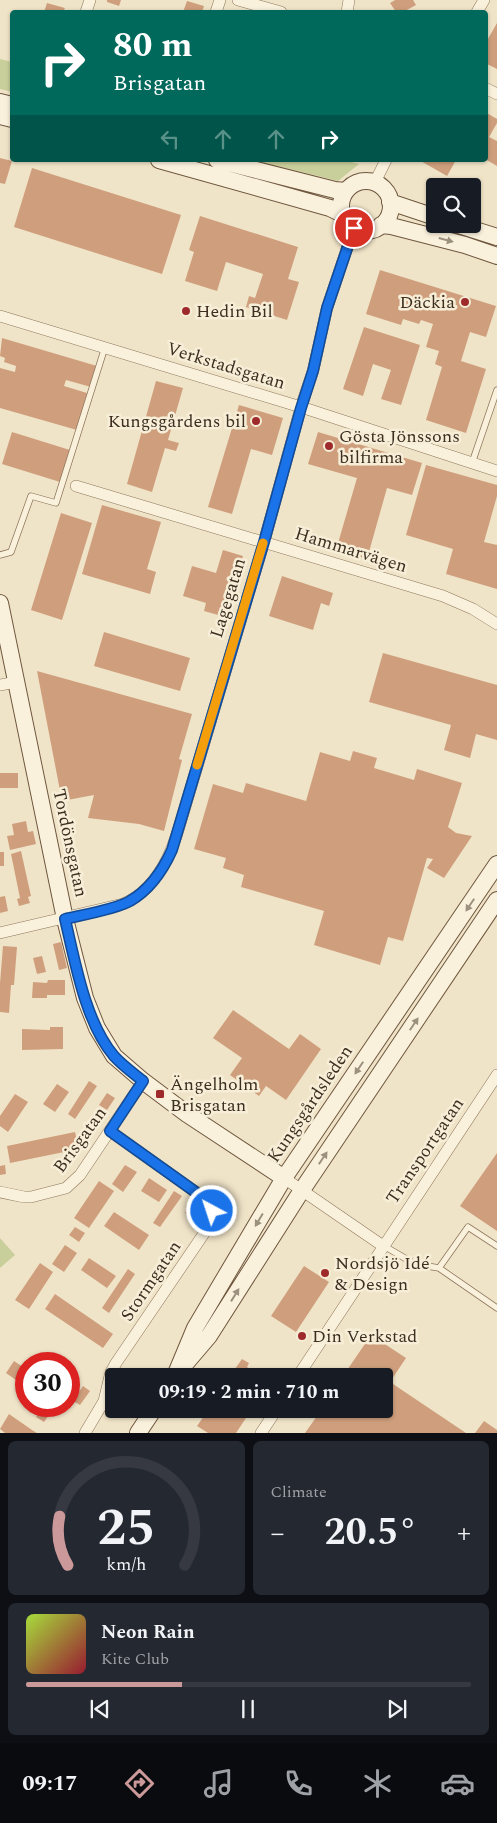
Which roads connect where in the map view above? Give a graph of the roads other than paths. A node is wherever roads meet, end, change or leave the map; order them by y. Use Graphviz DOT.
graph roads {
  1 [pos="238,0"];
  2 [pos="274,10"];
  3 [pos="166,162"];
  4 [pos="225,162"];
  5 [pos="385,162"];
  6 [pos="375,182"];
  7 [pos="346,191"];
  8 [pos="390,202"];
  9 [pos="342,214"];
  10 [pos="426,214"];
  11 [pos="382,225"];
  12 [pos="354,228"];
  13 [pos="481,232"];
  14 [pos="497,237"];
  15 [pos="497,256"];
  16 [pos="0,316"];
  17 [pos="105,347"];
  18 [pos="497,390"];
  19 [pos="301,408"];
  20 [pos="472,463"];
  21 [pos="497,472"];
  22 [pos="76,486"];
  23 [pos="264,542"];
  24 [pos="0,555"];
  25 [pos="0,603"];
  26 [pos="497,624"];
  27 [pos="16,682"];
  28 [pos="0,685"];
  29 [pos="497,864"];
  30 [pos="497,900"];
  31 [pos="65,919"];
  32 [pos="0,933"];
  33 [pos="497,1075"];
  34 [pos="143,1081"];
  35 [pos="110,1131"];
  36 [pos="284,1178"];
  37 [pos="302,1190"];
  38 [pos="0,1192"];
  39 [pos="383,1246"];
  40 [pos="497,1246"];
  41 [pos="439,1268"];
  42 [pos="497,1308"];
  43 [pos="303,1368"];
  44 [pos="148,1418"];
  45 [pos="271,1418"];
  46 [pos="85,1433"];
  47 [pos="138,1433"];
  48 [pos="261,1433"];
  1 -- 2 [label="street"];
  3 -- 9 [label="main road"];
  4 -- 7 [label="main road"];
  5 -- 6 [label="street"];
  6 -- 7 [label="main road"];
  6 -- 8 [label="main road"];
  7 -- 9 [label="main road"];
  8 -- 10 [label="main road"];
  8 -- 11 [label="main road"];
  9 -- 12 [label="main road"];
  11 -- 12 [label="main road"];
  11 -- 15 [label="main road, one-way"];
  12 -- 19 [label="street, Lagegatan"];
  13 -- 14 [label="main road"];
  16 -- 17 [label="street, Verkstadsgatan"];
  17 -- 19 [label="street, Verkstadsgatan"];
  17 -- 24 [label="lane"];
  18 -- 20 [label="lane"];
  19 -- 20 [label="street, Verkstadsgatan"];
  19 -- 23 [label="street, Lagegatan"];
  20 -- 21 [label="street, Verkstadsgatan"];
  22 -- 23 [label="street, Hammarvägen"];
  23 -- 26 [label="street, Hammarvägen"];
  23 -- 31 [label="street, Lagegatan"];
  25 -- 27 [label="main road, Tordönsgatan"];
  27 -- 28 [label="street"];
  27 -- 31 [label="main road, Tordönsgatan"];
  29 -- 36 [label="main road, Kungsgårdsleden, one-way"];
  37 -- 30 [label="main road, Kungsgårdsleden, one-way"];
  31 -- 32 [label="street, Lagegatan"];
  31 -- 34 [label="main road, Tordönsgatan"];
  33 -- 39 [label="street, Transportgatan"];
  34 -- 35 [label="street, Brisgatan"];
  34 -- 36 [label="main road, Tordönsgatan"];
  35 -- 38 [label="street, Brisgatan"];
  35 -- 46 [label="street, Stormgatan"];
  36 -- 37 [label="street"];
  36 -- 37 [label="main road, Kungsgårdsleden, one-way"];
  37 -- 39 [label="street"];
  39 -- 41 [label="lane"];
  39 -- 43 [label="street, Transportgatan"];
  40 -- 41 [label="lane"];
  41 -- 42 [label="lane"];
  44 -- 47 [label="main road"];
  45 -- 48 [label="street"];
}
